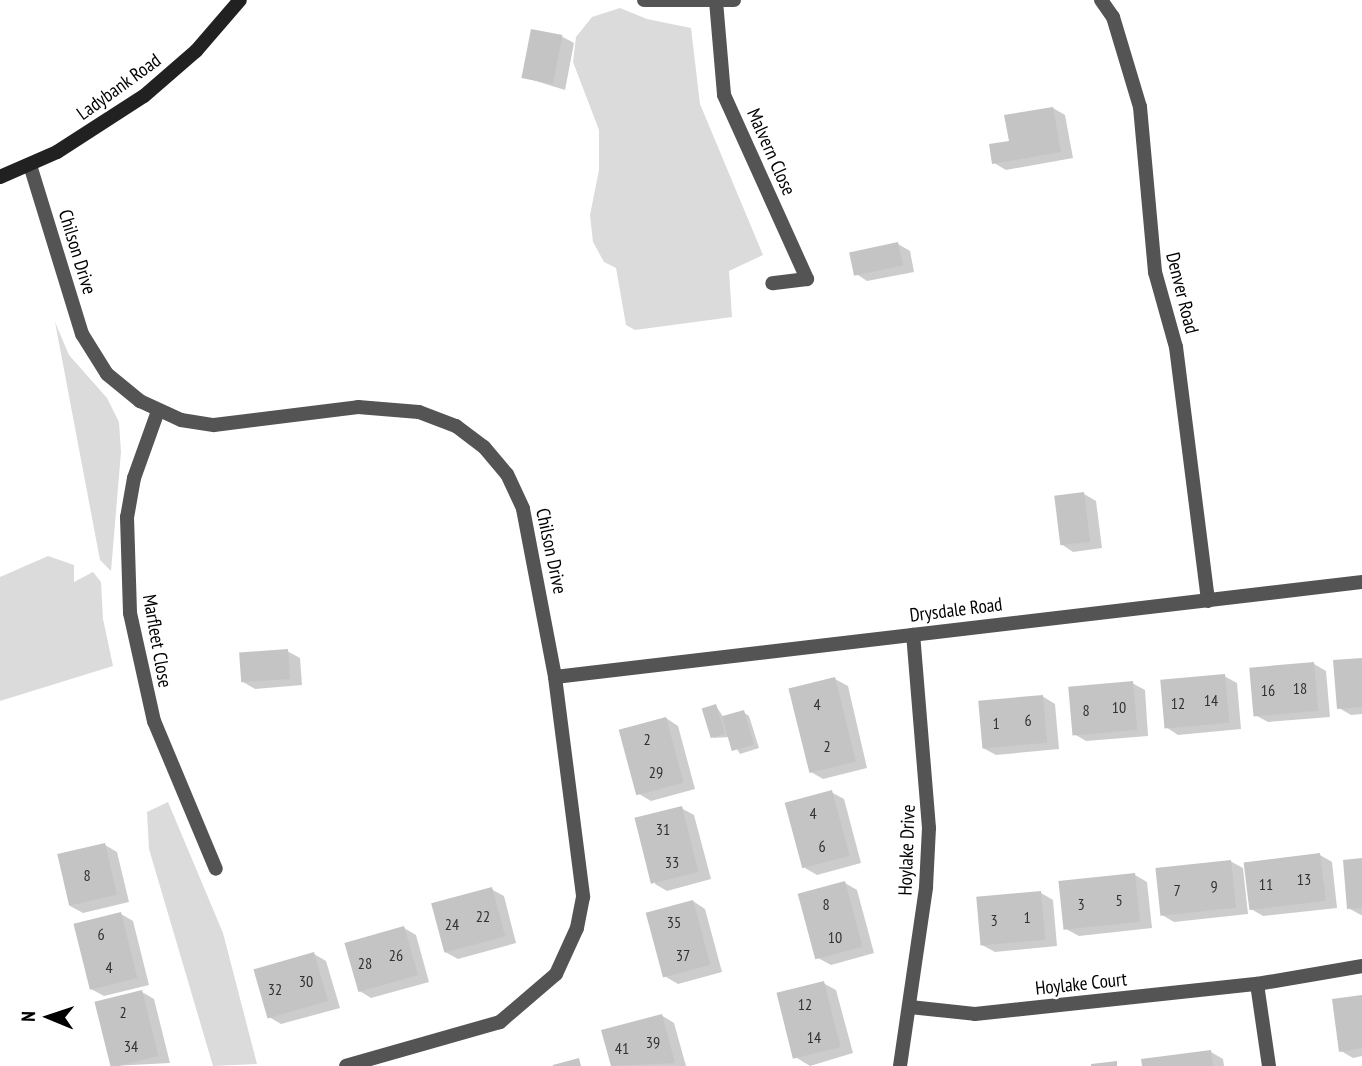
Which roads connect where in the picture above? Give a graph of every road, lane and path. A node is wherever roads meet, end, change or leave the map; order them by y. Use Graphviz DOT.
graph roads {
  1 [pos="240,0"];
  2 [pos="644,0"];
  3 [pos="734,0"];
  4 [pos="1101,0"];
  5 [pos="716,1"];
  6 [pos="30,165"];
  7 [pos="0,177"];
  8 [pos="772,284"];
  9 [pos="158,411"];
  10 [pos="1362,582"];
  11 [pos="1208,601"];
  12 [pos="913,635"];
  13 [pos="555,677"];
  14 [pos="216,869"];
  15 [pos="1362,966"];
  16 [pos="1256,984"];
  17 [pos="910,1007"];
  18 [pos="346,1066"];
  19 [pos="900,1066"];
  20 [pos="1269,1066"];
  1 -- 6 [label="street, Ladybank Road"];
  2 -- 5 [label="street"];
  3 -- 5 [label="street"];
  4 -- 11 [label="street, Denver Road"];
  5 -- 8 [label="street, Malvern Close"];
  6 -- 7 [label="street, Ladybank Road"];
  6 -- 9 [label="street, Chilson Drive"];
  9 -- 13 [label="street, Chilson Drive"];
  9 -- 14 [label="street, Marfleet Close"];
  10 -- 11 [label="street, Drysdale Road"];
  11 -- 12 [label="street, Drysdale Road"];
  12 -- 13 [label="street, Drysdale Road"];
  12 -- 17 [label="street, Hoylake Drive"];
  13 -- 18 [label="street, Chilson Drive"];
  15 -- 16 [label="street, Hoylake Court"];
  16 -- 17 [label="street, Hoylake Court"];
  16 -- 20 [label="street"];
  17 -- 19 [label="street, Hoylake Drive"];
}
